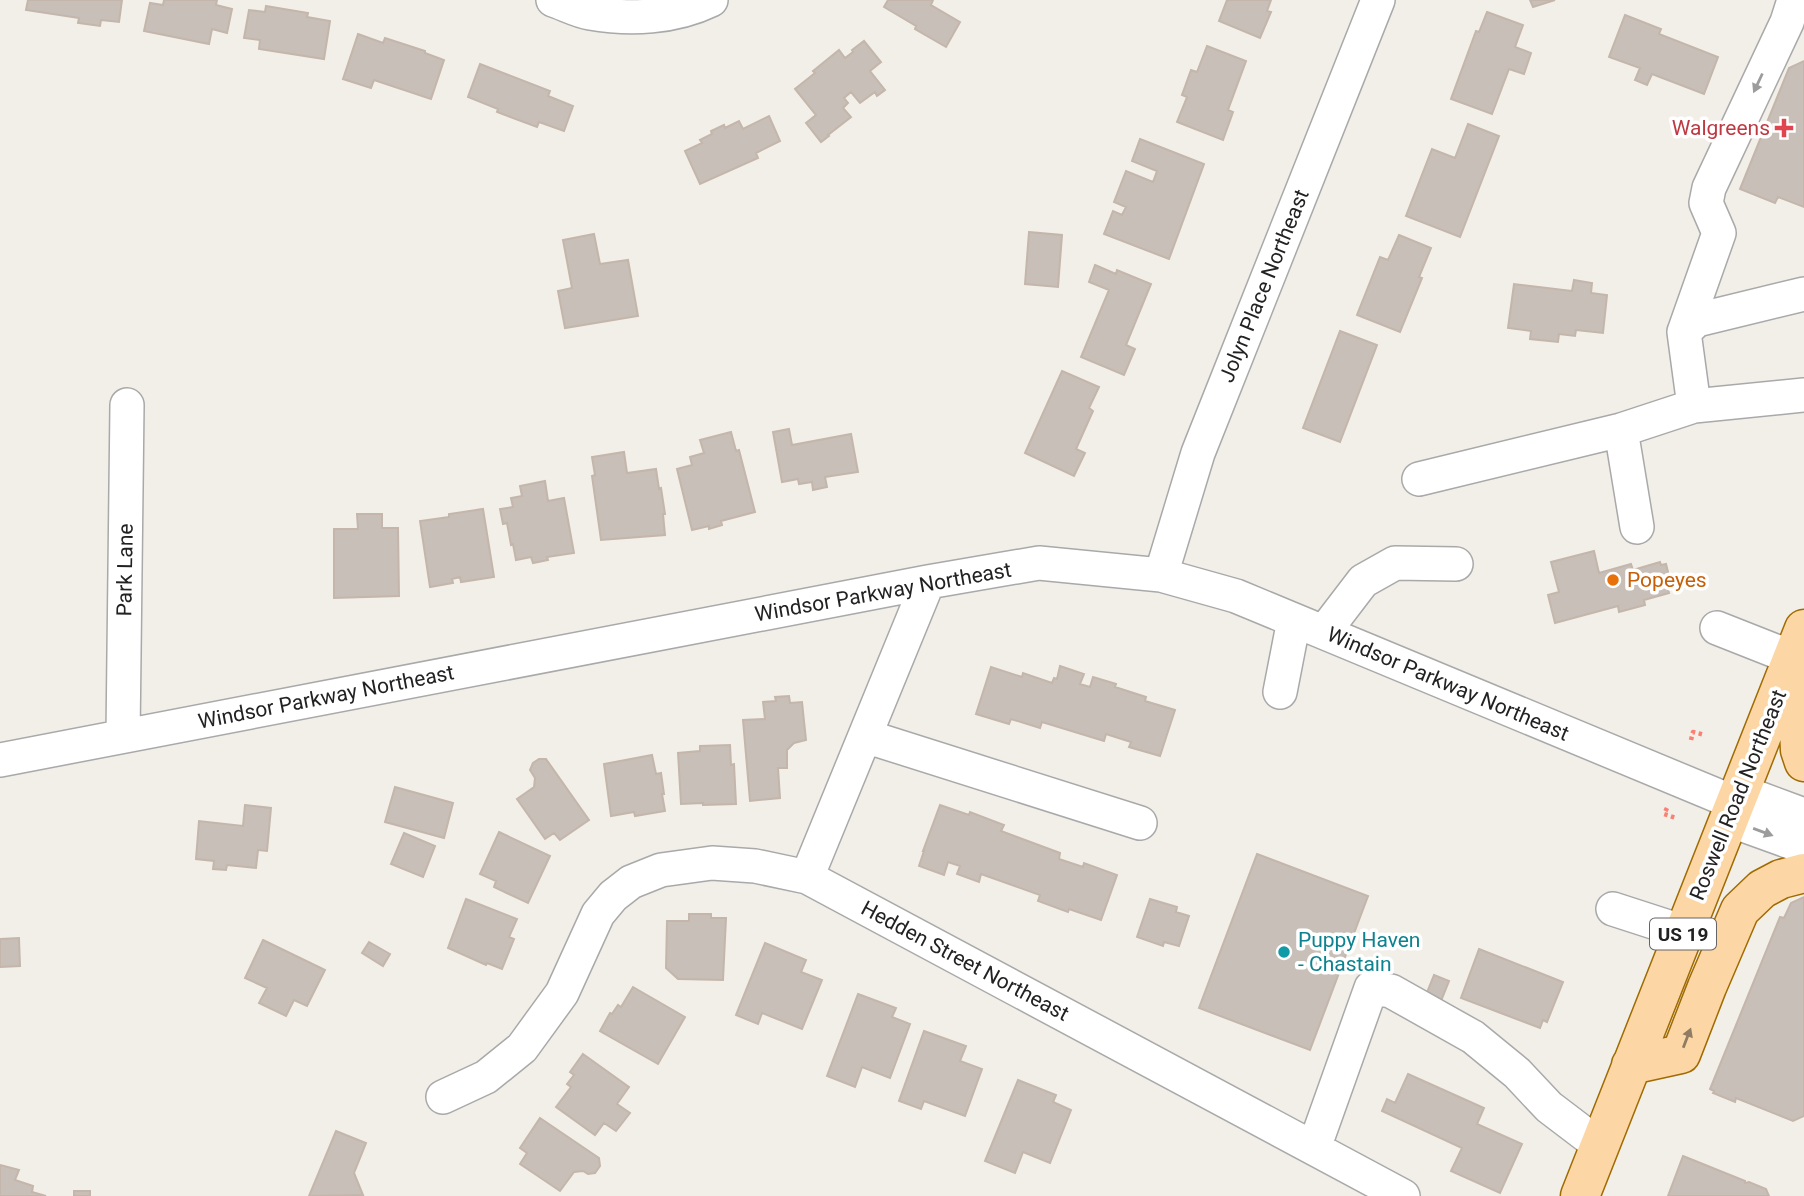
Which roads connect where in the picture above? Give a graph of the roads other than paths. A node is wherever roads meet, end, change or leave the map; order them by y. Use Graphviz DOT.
graph roads {
  1 [pos="553,0"];
  2 [pos="711,0"];
  3 [pos="1378,0"];
  4 [pos="1795,17"];
  5 [pos="1804,294"];
  6 [pos="1685,332"];
  7 [pos="1804,395"];
  8 [pos="1771,398"];
  9 [pos="127,405"];
  10 [pos="1694,406"];
  11 [pos="1804,417"];
  12 [pos="1621,430"];
  13 [pos="1419,480"];
  14 [pos="1637,527"];
  15 [pos="1457,564"];
  16 [pos="1161,575"];
  17 [pos="928,582"];
  18 [pos="1309,626"];
  19 [pos="1717,628"];
  20 [pos="1798,646"];
  21 [pos="1280,692"];
  22 [pos="123,736"];
  23 [pos="865,736"];
  24 [pos="0,760"];
  25 [pos="1804,762"];
  26 [pos="1735,803"];
  27 [pos="1804,815"];
  28 [pos="1140,823"];
  29 [pos="1804,847"];
  30 [pos="1804,873"];
  31 [pos="807,877"];
  32 [pos="1613,909"];
  33 [pos="1684,932"];
  34 [pos="1631,1065"];
  35 [pos="443,1097"];
  36 [pos="1600,1145"];
  37 [pos="1314,1148"];
  38 [pos="1403,1196"];
  39 [pos="1580,1196"];
  1 -- 2 [label="street"];
  3 -- 16 [label="street, Jolyn Place Northeast"];
  4 -- 6 [label="street, one-way"];
  5 -- 6 [label="street"];
  6 -- 10 [label="street"];
  7 -- 8 [label="street"];
  8 -- 10 [label="street"];
  8 -- 11 [label="street"];
  9 -- 22 [label="street, Park Lane"];
  10 -- 12 [label="street"];
  12 -- 13 [label="street"];
  12 -- 14 [label="street"];
  15 -- 18 [label="street"];
  16 -- 17 [label="street, Windsor Parkway Northeast"];
  16 -- 18 [label="street, Windsor Parkway Northeast"];
  17 -- 22 [label="street, Windsor Parkway Northeast"];
  17 -- 23 [label="street"];
  18 -- 21 [label="street"];
  18 -- 26 [label="street, Windsor Parkway Northeast"];
  19 -- 20 [label="street"];
  20 -- 25 [label="main road"];
  20 -- 26 [label="main road, Roswell Road Northeast / US 19"];
  22 -- 24 [label="street, Windsor Parkway Northeast"];
  23 -- 28 [label="street"];
  23 -- 31 [label="street"];
  26 -- 27 [label="street"];
  26 -- 29 [label="street, one-way"];
  26 -- 33 [label="main road, Roswell Road Northeast / US 19"];
  34 -- 30 [label="main road, one-way"];
  31 -- 35 [label="street, Hedden Street Northeast"];
  31 -- 37 [label="street, Hedden Street Northeast"];
  32 -- 33 [label="street"];
  33 -- 34 [label="main road, Roswell Road Northeast / US 19"];
  34 -- 36 [label="main road, Roswell Road Northeast / US 19"];
  36 -- 37 [label="street"];
  36 -- 39 [label="main road, Roswell Road Northeast / US 19"];
  37 -- 38 [label="street, Hedden Street Northeast"];
}
